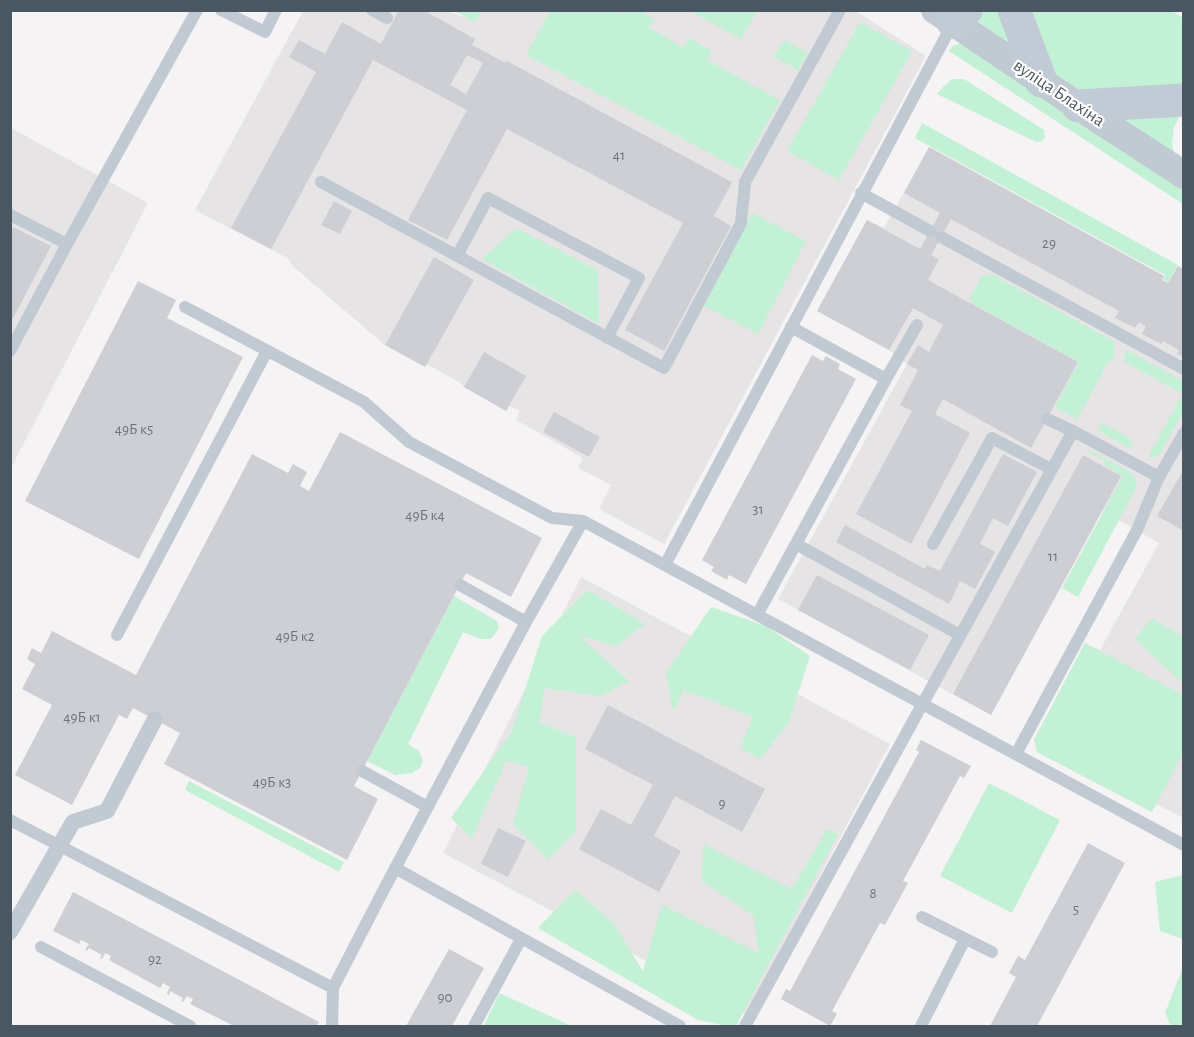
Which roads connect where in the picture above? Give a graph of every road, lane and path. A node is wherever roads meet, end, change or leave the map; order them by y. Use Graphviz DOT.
graph roads {
  1 [pos="197,10"];
  2 [pos="221,10"];
  3 [pos="276,10"];
  4 [pos="372,10"];
  5 [pos="840,10"];
  6 [pos="1014,10"];
  7 [pos="951,14"];
  8 [pos="387,18"];
  9 [pos="1041,81"];
  10 [pos="1184,100"];
  11 [pos="1078,106"];
  12 [pos="1184,175"];
  13 [pos="321,182"];
  14 [pos="861,193"];
  15 [pos="10,215"];
  16 [pos="67,244"];
  17 [pos="457,256"];
  18 [pos="185,307"];
  19 [pos="917,325"];
  20 [pos="791,327"];
  21 [pos="607,338"];
  22 [pos="10,351"];
  23 [pos="267,351"];
  24 [pos="1184,369"];
  25 [pos="886,379"];
  26 [pos="1047,419"];
  27 [pos="1073,431"];
  28 [pos="1184,434"];
  29 [pos="1051,470"];
  30 [pos="1159,477"];
  31 [pos="584,521"];
  32 [pos="796,544"];
  33 [pos="933,544"];
  34 [pos="665,564"];
  35 [pos="460,585"];
  36 [pos="757,615"];
  37 [pos="526,622"];
  38 [pos="117,635"];
  39 [pos="960,635"];
  40 [pos="923,704"];
  41 [pos="155,719"];
  42 [pos="1016,754"];
  43 [pos="362,771"];
  44 [pos="428,807"];
  45 [pos="10,820"];
  46 [pos="1184,845"];
  47 [pos="60,846"];
  48 [pos="395,868"];
  49 [pos="922,917"];
  50 [pos="10,932"];
  51 [pos="520,939"];
  52 [pos="965,939"];
  53 [pos="41,947"];
  54 [pos="992,952"];
  55 [pos="333,988"];
  56 [pos="190,1026"];
  57 [pos="332,1026"];
  58 [pos="474,1026"];
  59 [pos="680,1026"];
  60 [pos="745,1026"];
  61 [pos="921,1026"];
  1 -- 16 [label="lane"];
  2 -- 3 [label="lane"];
  4 -- 8 [label="lane"];
  5 -- 21 [label="lane"];
  6 -- 9 [label="main road"];
  7 -- 9 [label="street, вуліца Блахіна"];
  7 -- 14 [label="lane"];
  9 -- 11 [label="street, вуліца Блахіна"];
  10 -- 11 [label="main road"];
  11 -- 12 [label="street, вуліца Блахіна"];
  13 -- 17 [label="lane"];
  14 -- 20 [label="lane"];
  14 -- 24 [label="lane"];
  15 -- 16 [label="lane"];
  16 -- 22 [label="lane"];
  17 -- 21 [label="lane"];
  17 -- 21 [label="lane"];
  18 -- 23 [label="lane"];
  19 -- 25 [label="lane"];
  20 -- 25 [label="lane"];
  20 -- 34 [label="lane"];
  23 -- 31 [label="lane"];
  23 -- 38 [label="lane"];
  25 -- 32 [label="lane"];
  26 -- 27 [label="lane"];
  27 -- 29 [label="lane"];
  27 -- 30 [label="lane"];
  28 -- 30 [label="lane"];
  29 -- 33 [label="lane"];
  29 -- 39 [label="lane"];
  30 -- 42 [label="lane"];
  31 -- 34 [label="lane"];
  31 -- 37 [label="lane"];
  32 -- 36 [label="lane"];
  32 -- 39 [label="lane"];
  34 -- 36 [label="lane"];
  35 -- 37 [label="lane"];
  36 -- 40 [label="lane"];
  37 -- 44 [label="lane"];
  39 -- 40 [label="lane"];
  40 -- 42 [label="lane"];
  40 -- 60 [label="lane"];
  41 -- 47 [label="street"];
  42 -- 46 [label="lane"];
  43 -- 44 [label="lane"];
  44 -- 48 [label="lane"];
  45 -- 47 [label="lane"];
  47 -- 50 [label="street"];
  47 -- 55 [label="lane"];
  48 -- 51 [label="lane"];
  48 -- 55 [label="lane"];
  49 -- 52 [label="lane"];
  51 -- 58 [label="lane"];
  51 -- 59 [label="lane"];
  52 -- 54 [label="lane"];
  52 -- 61 [label="lane"];
  53 -- 56 [label="lane"];
  55 -- 57 [label="lane"];
}
